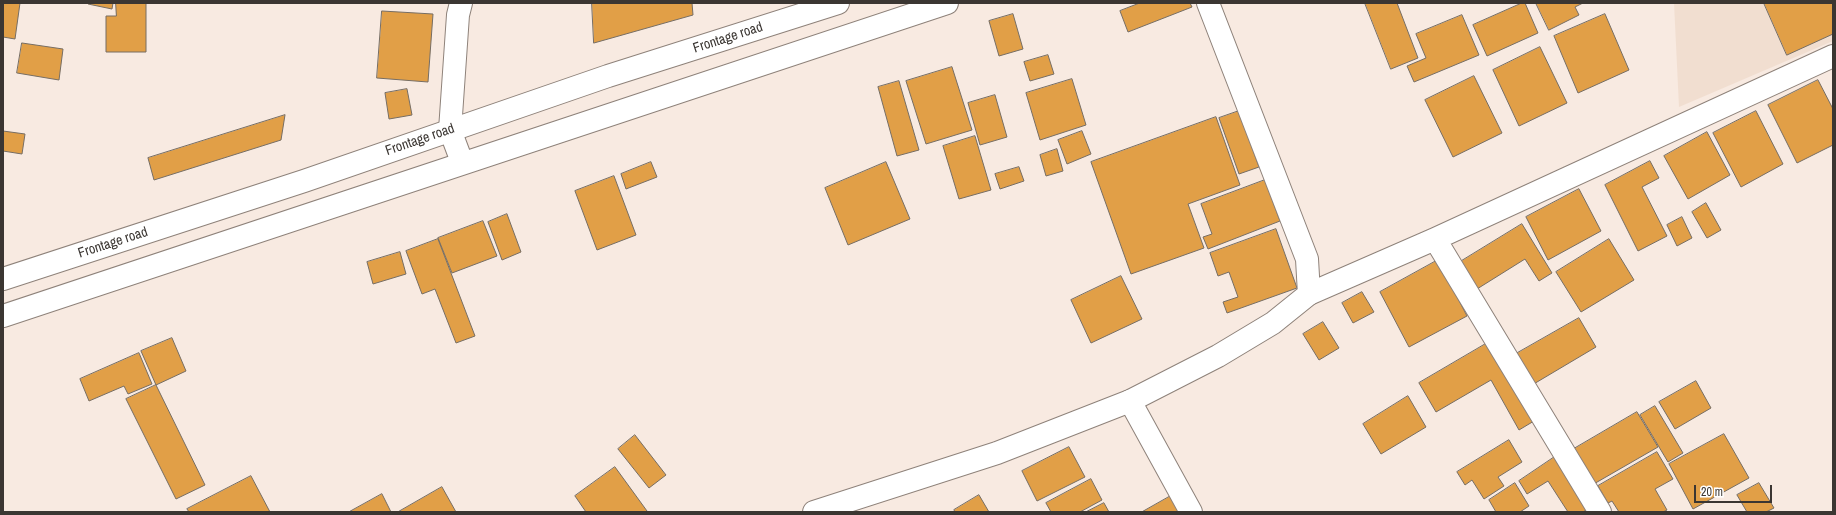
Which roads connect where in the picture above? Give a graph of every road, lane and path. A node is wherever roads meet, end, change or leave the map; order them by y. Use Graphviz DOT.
graph roads {
  1 [pos="461,3"];
  2 [pos="838,3"];
  3 [pos="947,3"];
  4 [pos="1208,3"];
  5 [pos="1833,56"];
  6 [pos="450,130"];
  7 [pos="462,162"];
  8 [pos="1435,239"];
  9 [pos="3,279"];
  10 [pos="1309,294"];
  11 [pos="3,316"];
  12 [pos="1130,401"];
  13 [pos="814,512"];
  14 [pos="1191,512"];
  15 [pos="1600,512"];
  1 -- 6 [label="street"];
  2 -- 6 [label="street, Frontage road"];
  3 -- 7 [label="street"];
  4 -- 10 [label="street"];
  5 -- 8 [label="street"];
  6 -- 7 [label="street"];
  6 -- 9 [label="street, Frontage road"];
  7 -- 11 [label="street"];
  8 -- 10 [label="street"];
  8 -- 15 [label="street"];
  10 -- 12 [label="street"];
  12 -- 13 [label="street"];
  12 -- 14 [label="street"];
}
